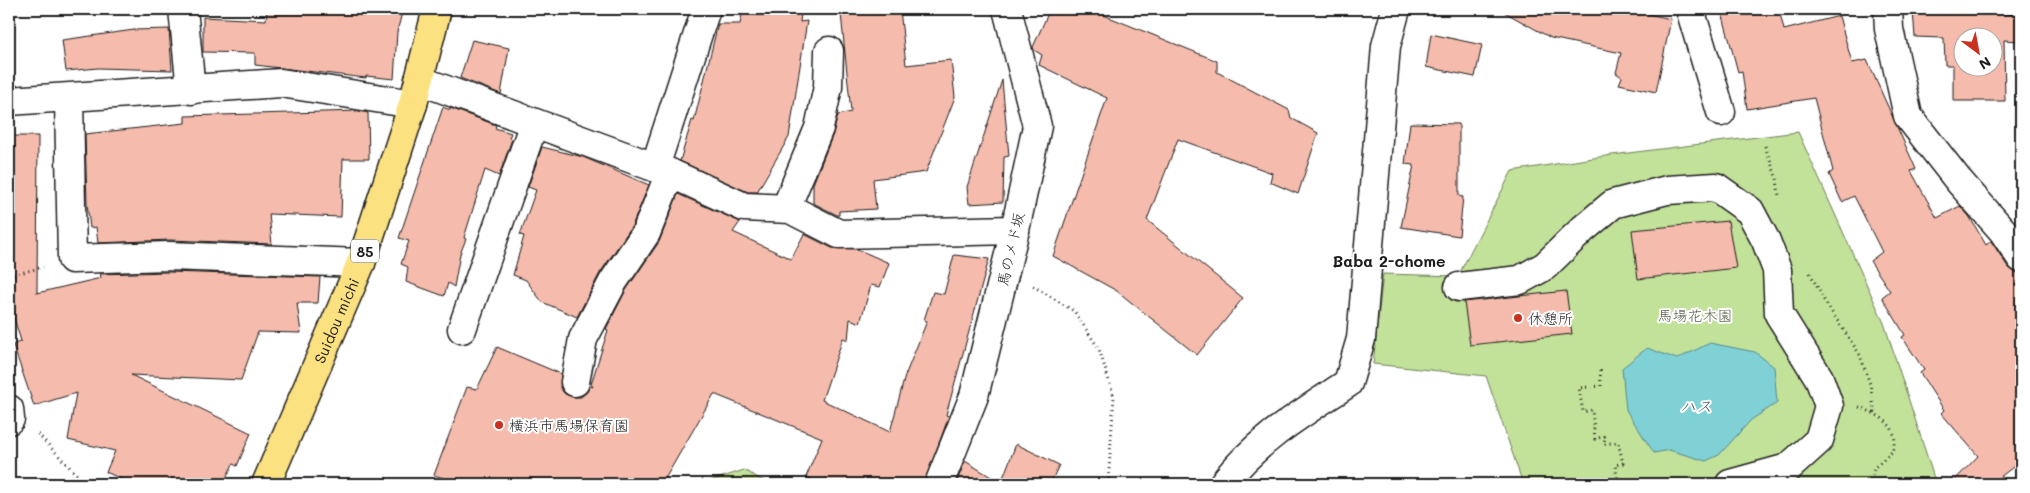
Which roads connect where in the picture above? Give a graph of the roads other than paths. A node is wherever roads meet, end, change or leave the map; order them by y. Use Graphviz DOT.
graph roads {
  1 [pos="183,9"];
  2 [pos="437,9"];
  3 [pos="706,9"];
  4 [pos="1007,9"];
  5 [pos="1396,9"];
  6 [pos="1690,9"];
  7 [pos="1888,9"];
  8 [pos="829,50"];
  9 [pos="191,90"];
  10 [pos="416,92"];
  11 [pos="69,99"];
  12 [pos="9,101"];
  13 [pos="1721,112"];
  14 [pos="534,123"];
  15 [pos="662,170"];
  16 [pos="786,208"];
  17 [pos="1015,230"];
  18 [pos="2021,258"];
  19 [pos="361,263"];
  20 [pos="1459,287"];
  21 [pos="462,329"];
  22 [pos="575,382"];
  23 [pos="266,484"];
  24 [pos="939,484"];
  25 [pos="1223,484"];
  26 [pos="1730,484"];
  1 -- 9 [label="street"];
  2 -- 10 [label="main road, Suidou michi / 85"];
  3 -- 15 [label="street"];
  4 -- 17 [label="street, 馬のメド坂"];
  5 -- 25 [label="street"];
  6 -- 13 [label="street"];
  7 -- 18 [label="street"];
  8 -- 16 [label="street"];
  9 -- 10 [label="street"];
  9 -- 11 [label="street"];
  10 -- 14 [label="street"];
  10 -- 19 [label="main road, Suidou michi / 85"];
  11 -- 12 [label="street"];
  11 -- 19 [label="street"];
  14 -- 15 [label="street"];
  14 -- 21 [label="street"];
  15 -- 16 [label="street"];
  15 -- 22 [label="street"];
  16 -- 17 [label="street"];
  17 -- 24 [label="street, 馬のメド坂"];
  19 -- 23 [label="main road, Suidou michi / 85"];
  20 -- 26 [label="street"];
}
